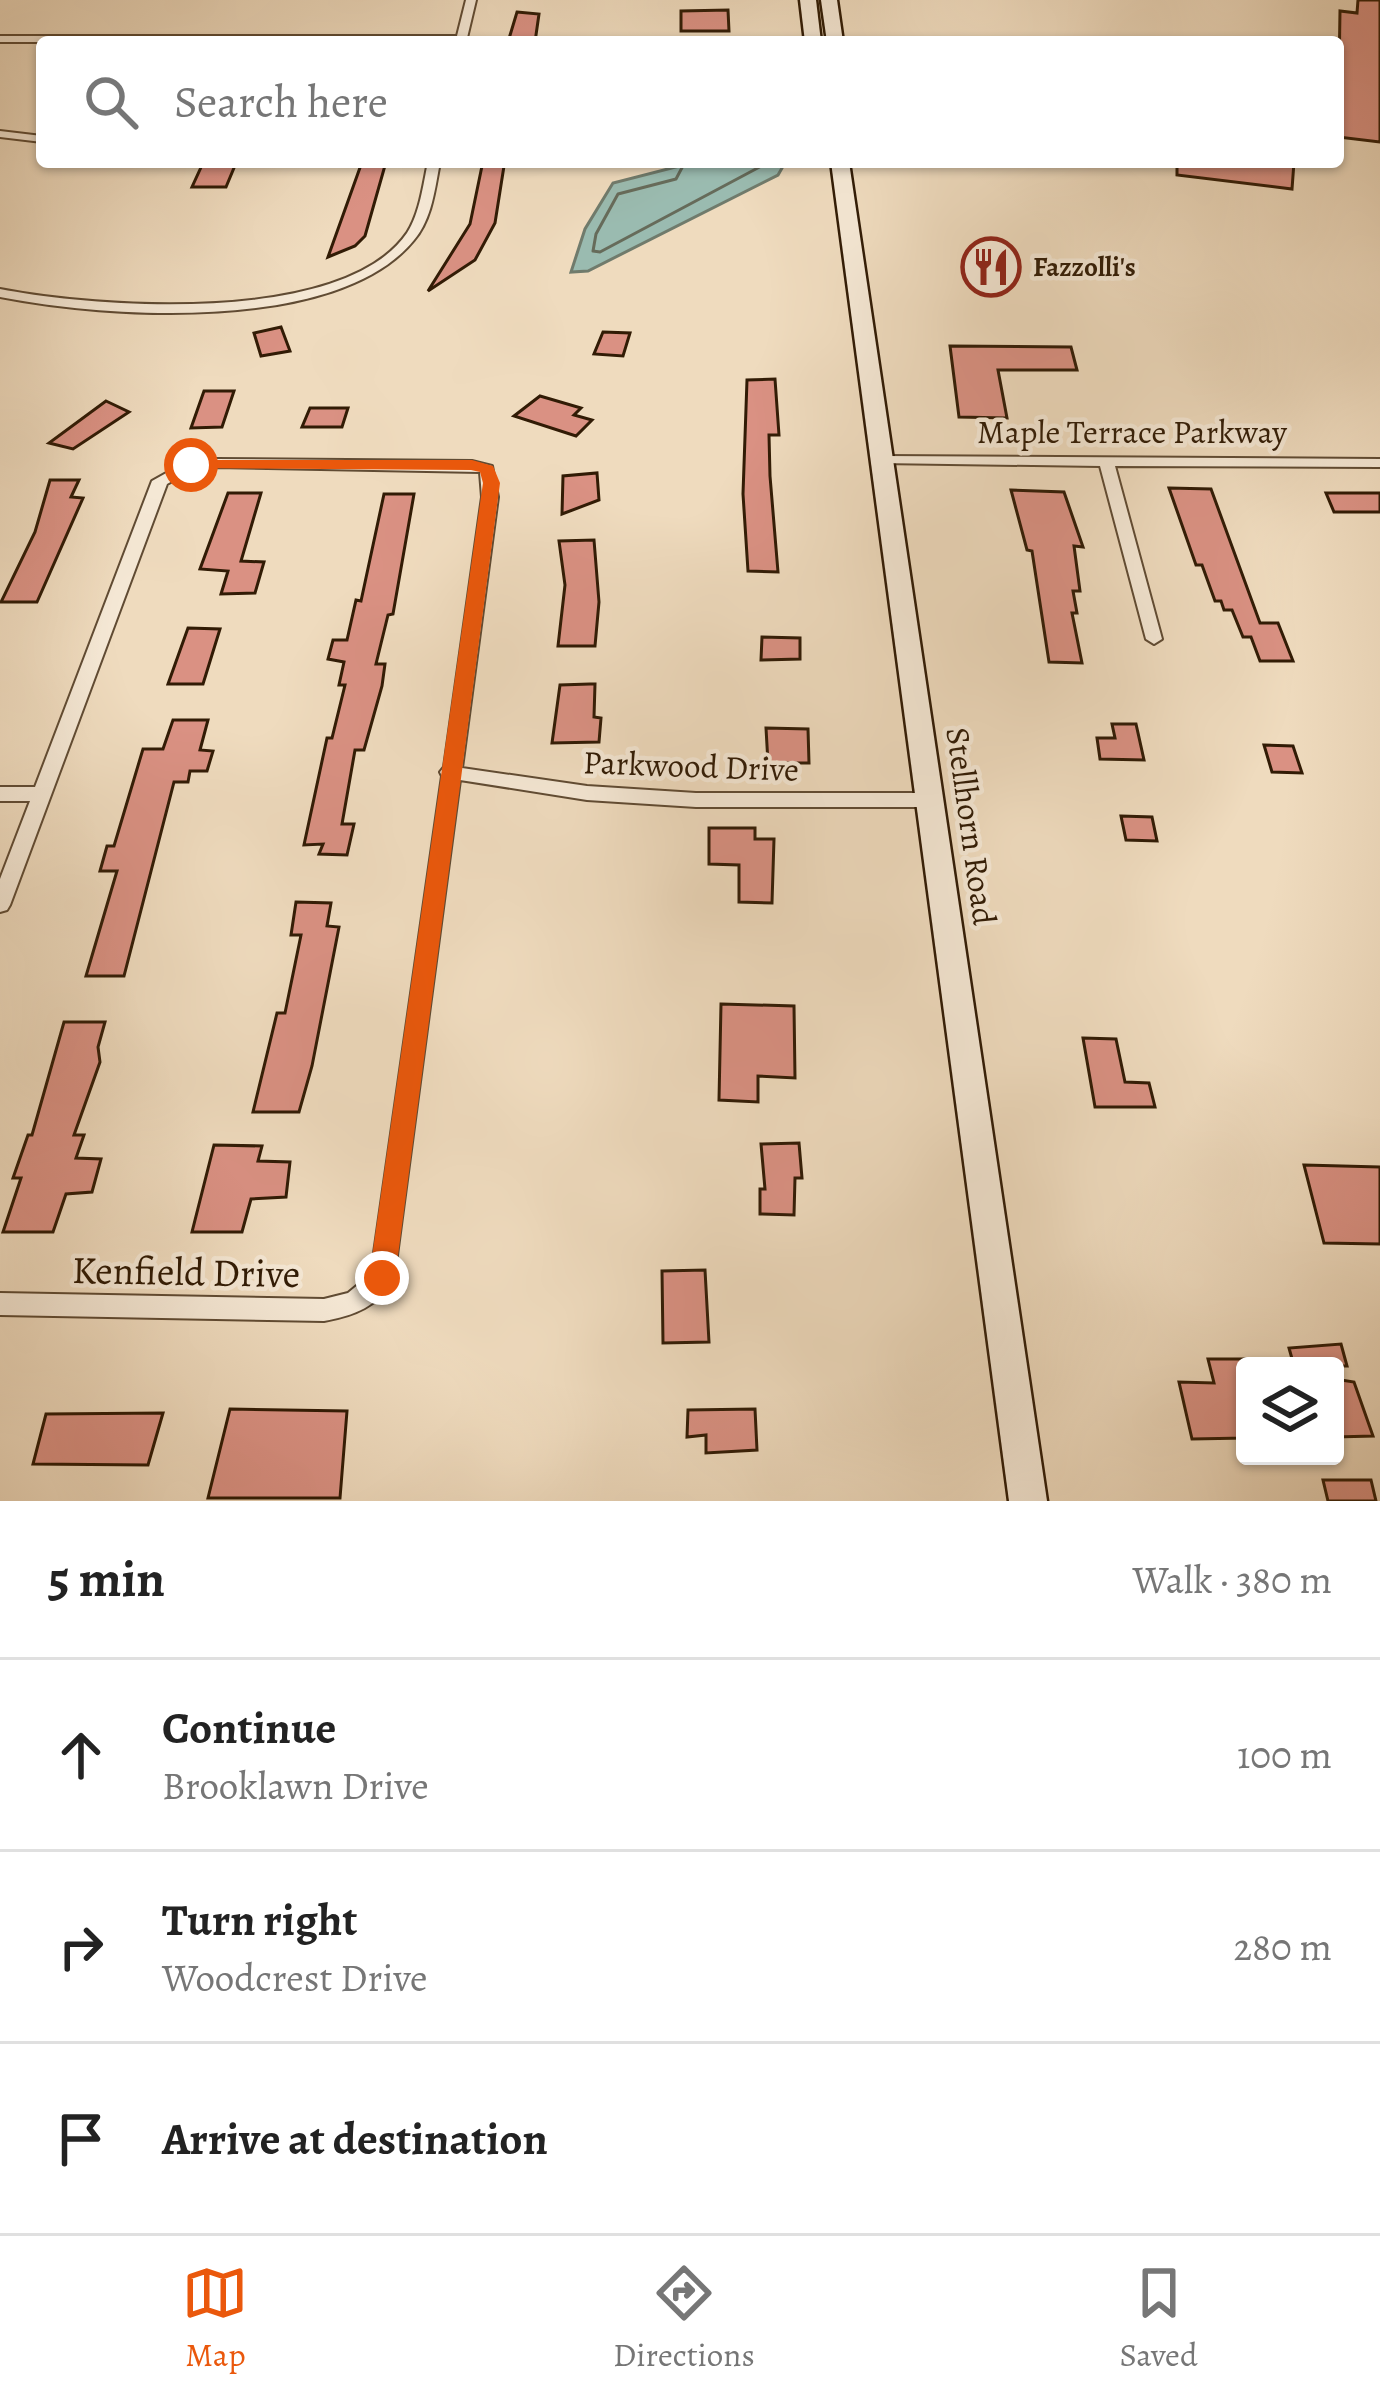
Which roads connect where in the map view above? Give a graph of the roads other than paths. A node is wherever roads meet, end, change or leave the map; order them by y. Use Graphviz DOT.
graph roads {
  1 [pos="471,0"];
  2 [pos="808,0"];
  3 [pos="830,0"];
  4 [pos="462,36"];
  5 [pos="812,36"];
  6 [pos="834,36"];
  7 [pos="0,39"];
  8 [pos="36,39"];
  9 [pos="0,134"];
  10 [pos="36,139"];
  11 [pos="432,168"];
  12 [pos="841,168"];
  13 [pos="0,293"];
  14 [pos="884,460"];
  15 [pos="1106,461"];
  16 [pos="1380,463"];
  17 [pos="1154,639"];
  18 [pos="449,772"];
  19 [pos="0,794"];
  20 [pos="42,794"];
  21 [pos="932,800"];
  22 [pos="0,905"];
  23 [pos="0,1304"];
  24 [pos="1028,1501"];
  1 -- 4 [label="street"];
  2 -- 5 [label="main road"];
  3 -- 6 [label="main road"];
  7 -- 8 [label="street"];
  9 -- 10 [label="street"];
  11 -- 13 [label="street"];
  12 -- 14 [label="main road, Stellhorn Road"];
  14 -- 15 [label="street, Maple Terrace Parkway"];
  14 -- 21 [label="main road, Stellhorn Road"];
  15 -- 16 [label="street, Maple Terrace Parkway"];
  15 -- 17 [label="street"];
  18 -- 20 [label="street"];
  18 -- 21 [label="street, Parkwood Drive"];
  18 -- 23 [label="street, Kenfield Drive"];
  19 -- 20 [label="street"];
  20 -- 22 [label="street"];
  21 -- 24 [label="main road, Stellhorn Road"];
}
